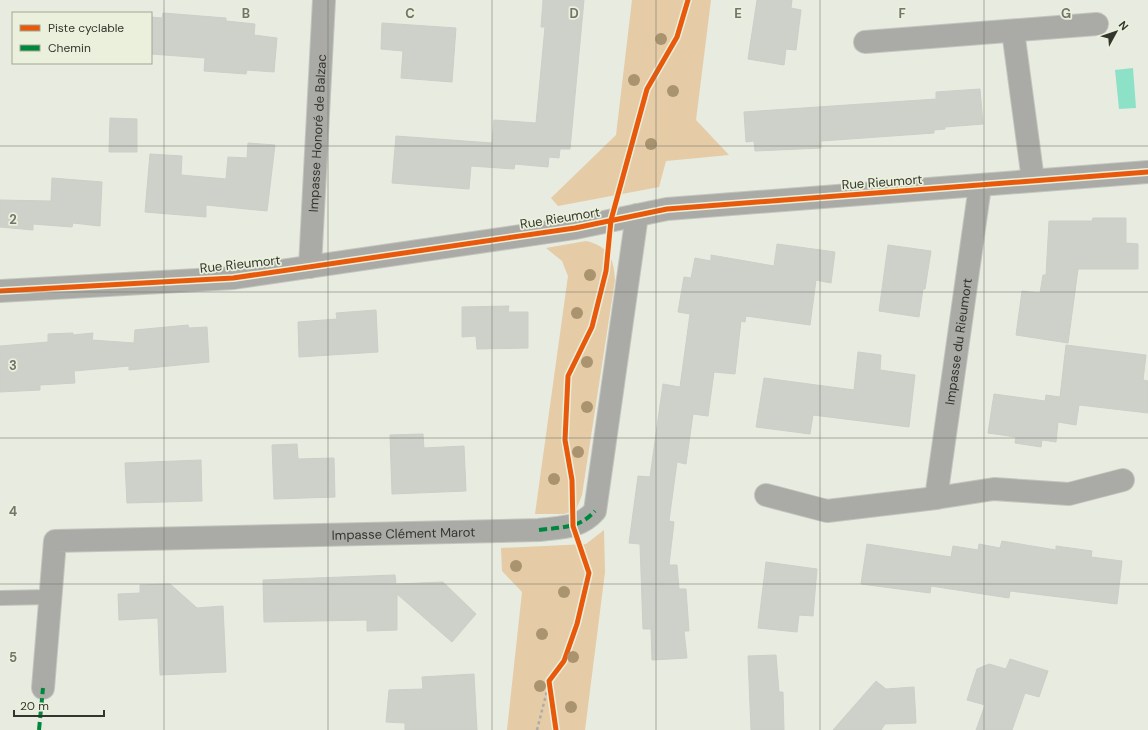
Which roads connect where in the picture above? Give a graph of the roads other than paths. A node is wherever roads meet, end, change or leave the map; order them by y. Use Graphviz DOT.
graph roads {
  1 [pos="324,0"];
  2 [pos="1097,24"];
  3 [pos="1013,31"];
  4 [pos="864,42"];
  5 [pos="1148,172"];
  6 [pos="1033,180"];
  7 [pos="980,186"];
  8 [pos="638,215"];
  9 [pos="310,267"];
  10 [pos="0,291"];
  11 [pos="1123,480"];
  12 [pos="766,495"];
  13 [pos="936,498"];
  14 [pos="49,597"];
  15 [pos="0,598"];
  16 [pos="43,688"];
  1 -- 9 [label="street, Impasse Honoré de Balzac"];
  2 -- 3 [label="street"];
  3 -- 4 [label="street"];
  3 -- 6 [label="street"];
  5 -- 6 [label="street, Rue Rieumort"];
  6 -- 7 [label="street, Rue Rieumort"];
  7 -- 8 [label="street, Rue Rieumort"];
  7 -- 13 [label="street, Impasse du Rieumort"];
  8 -- 9 [label="street, Rue Rieumort"];
  8 -- 14 [label="street, Impasse Clément Marot"];
  9 -- 10 [label="street, Rue Rieumort"];
  11 -- 13 [label="street"];
  12 -- 13 [label="street"];
  14 -- 15 [label="lane"];
  14 -- 16 [label="street, Impasse Clément Marot"];
}
